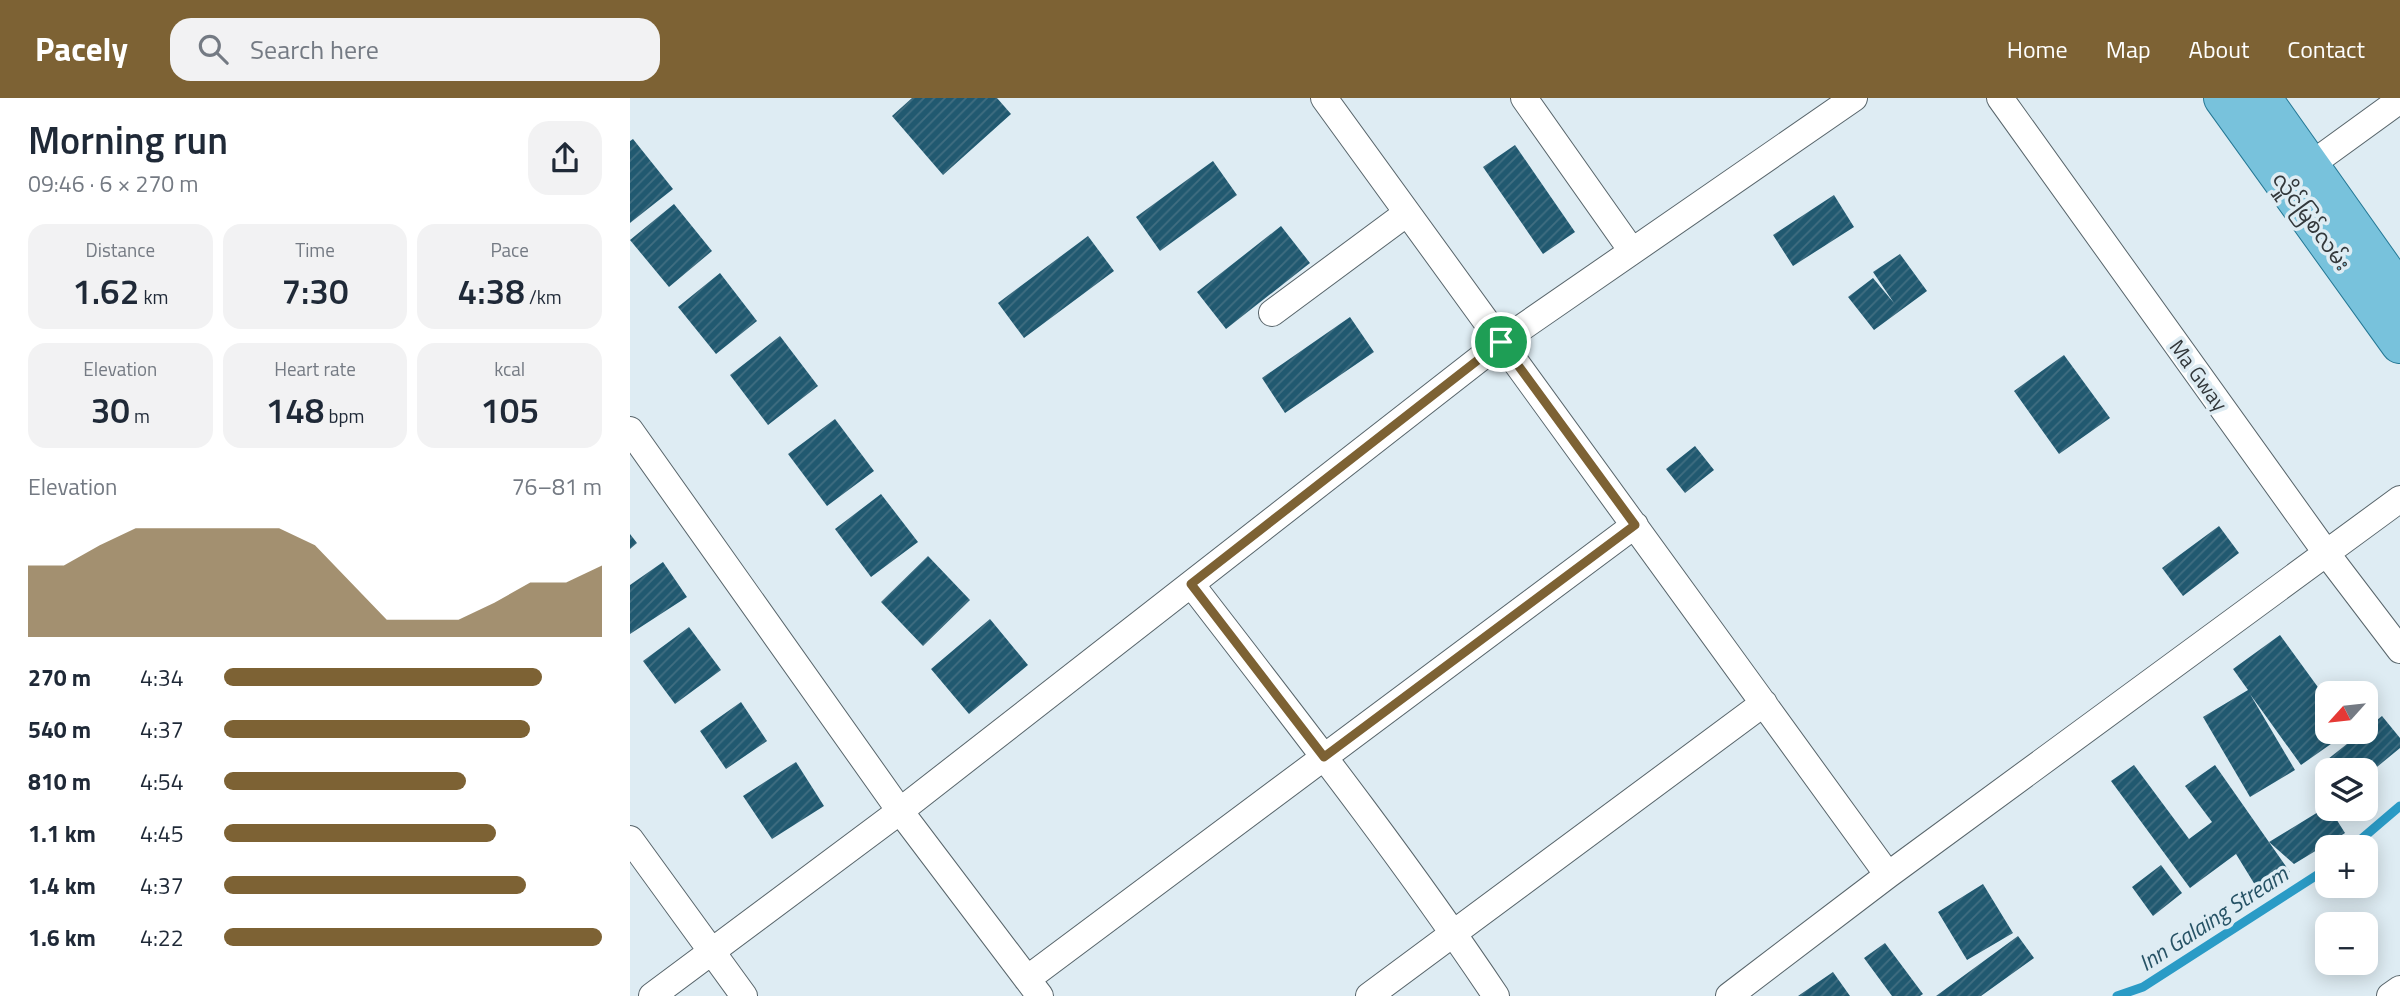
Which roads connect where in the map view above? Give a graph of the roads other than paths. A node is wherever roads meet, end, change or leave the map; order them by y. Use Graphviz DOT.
graph roads {
  1 [pos="1324,98"];
  2 [pos="1524,98"];
  3 [pos="1854,98"];
  4 [pos="2000,98"];
  5 [pos="2223,98"];
  6 [pos="2262,98"];
  7 [pos="2400,100"];
  8 [pos="2297,174"];
  9 [pos="1407,213"];
  10 [pos="1632,251"];
  11 [pos="2400,293"];
  12 [pos="1272,313"];
  13 [pos="1501,342"];
  14 [pos="2400,344"];
  15 [pos="630,430"];
  16 [pos="2400,499"];
  17 [pos="1635,525"];
  18 [pos="2328,554"];
  19 [pos="1191,584"];
  20 [pos="2400,650"];
  21 [pos="1764,703"];
  22 [pos="1324,757"];
  23 [pos="900,811"];
  24 [pos="630,839"];
  25 [pos="1888,875"];
  26 [pos="1454,933"];
  27 [pos="711,950"];
  28 [pos="1034,987"];
  29 [pos="2400,989"];
  30 [pos="652,996"];
  31 [pos="744,996"];
  32 [pos="1369,996"];
  33 [pos="1496,996"];
  34 [pos="1729,996"];
  35 [pos="2390,996"];
  1 -- 9 [label="street"];
  2 -- 10 [label="street"];
  3 -- 10 [label="street"];
  4 -- 18 [label="street, Ma Gway"];
  5 -- 8 [label="main road, လှိုင်မြစ်လမ်း"];
  6 -- 8 [label="main road, လှိုင်မြစ်လမ်း"];
  7 -- 8 [label="street"];
  8 -- 11 [label="main road, လှိုင်မြစ်လမ်း"];
  8 -- 14 [label="main road, လှိုင်မြစ်လမ်း"];
  9 -- 12 [label="street"];
  9 -- 13 [label="street"];
  10 -- 13 [label="street"];
  13 -- 17 [label="street"];
  13 -- 19 [label="street"];
  15 -- 23 [label="street"];
  16 -- 18 [label="street"];
  17 -- 21 [label="street"];
  17 -- 22 [label="street"];
  18 -- 20 [label="street, Ma Gway"];
  18 -- 25 [label="street"];
  19 -- 22 [label="street"];
  19 -- 23 [label="street"];
  21 -- 25 [label="street"];
  21 -- 26 [label="street"];
  22 -- 26 [label="street"];
  22 -- 28 [label="street"];
  23 -- 27 [label="street"];
  23 -- 28 [label="street"];
  24 -- 27 [label="street"];
  25 -- 34 [label="street"];
  26 -- 32 [label="street"];
  26 -- 33 [label="street"];
  27 -- 30 [label="street"];
  27 -- 31 [label="street"];
  29 -- 35 [label="street"];
}
